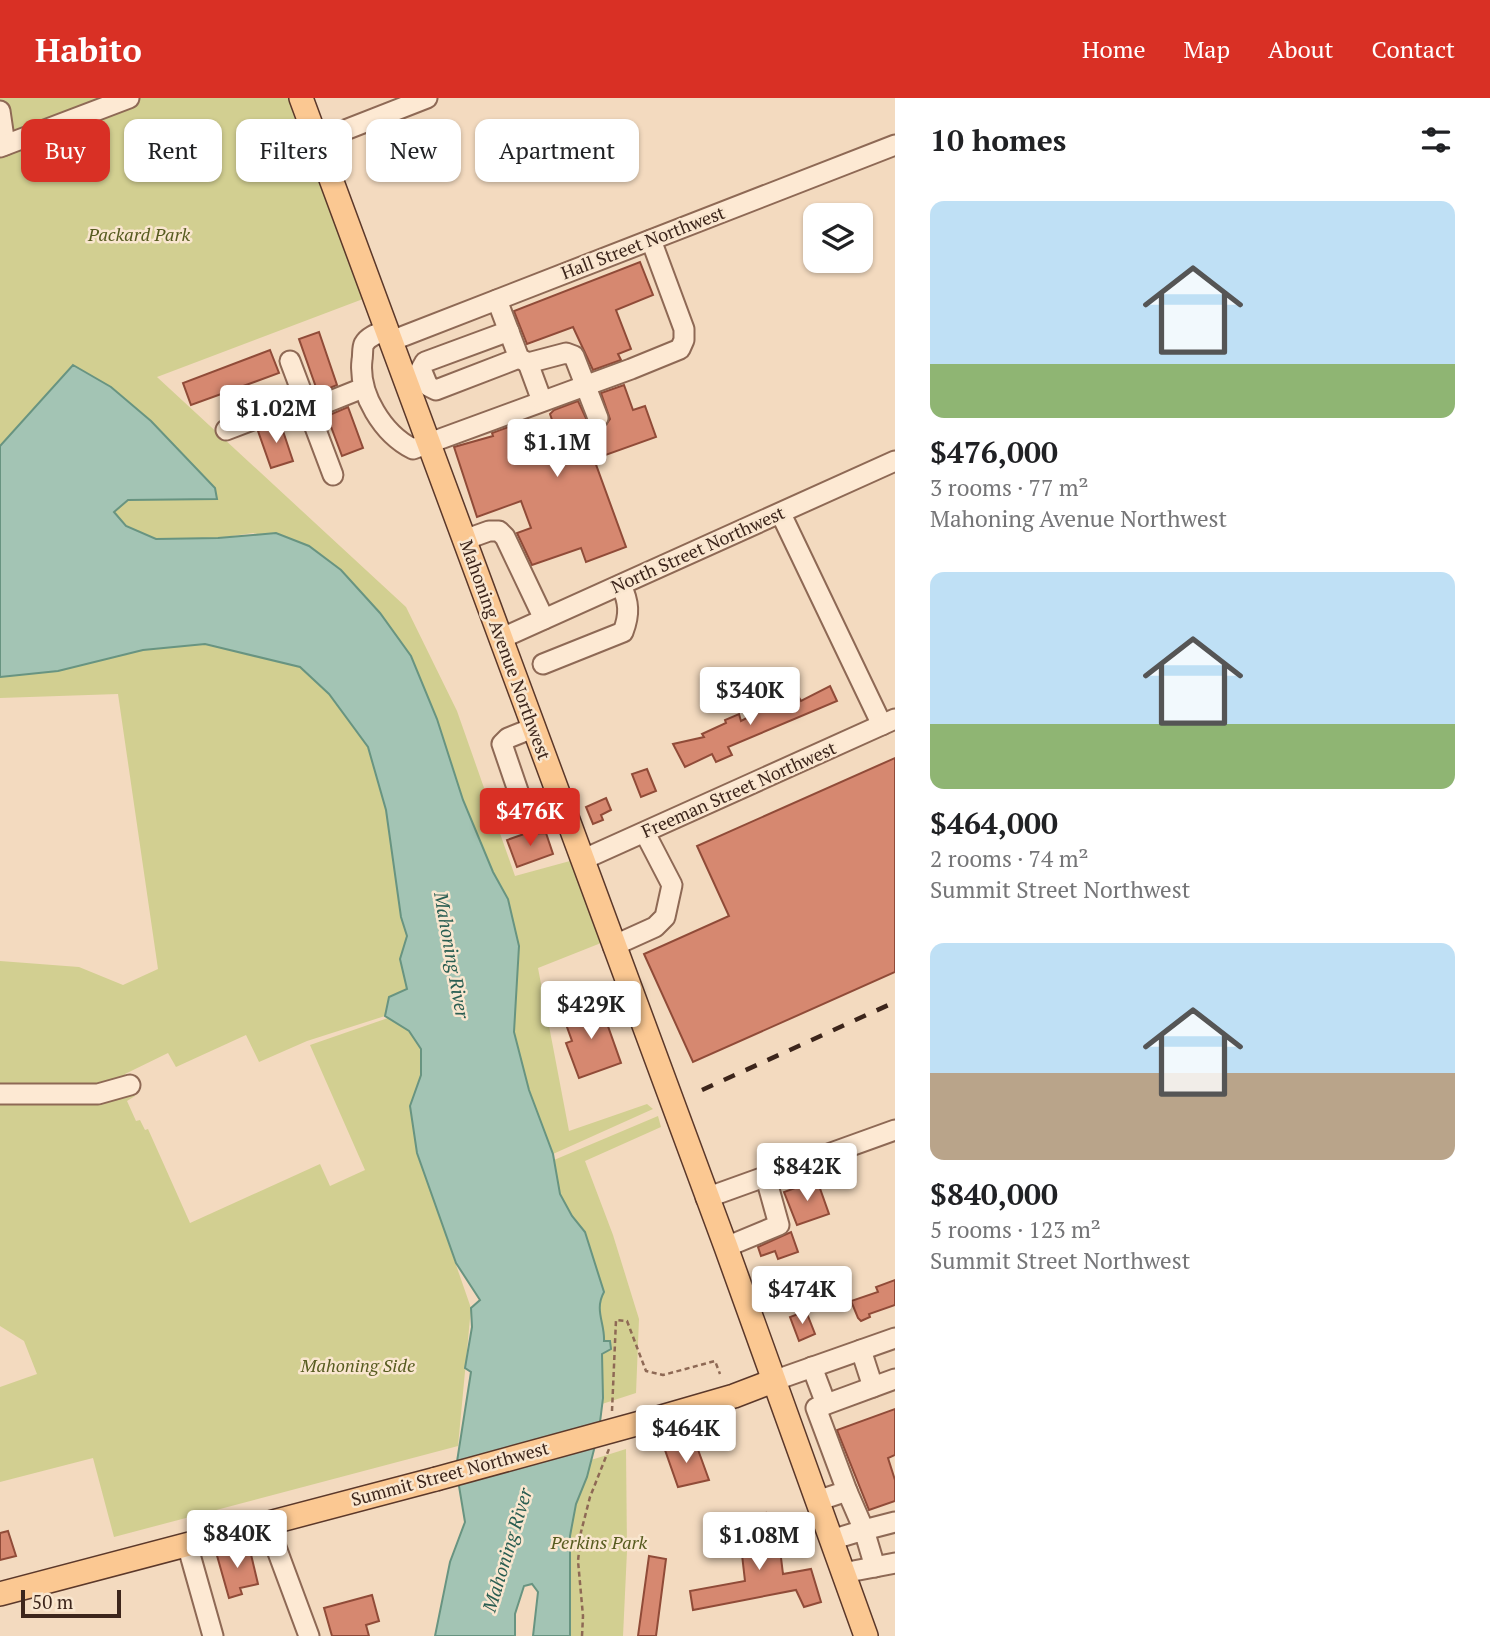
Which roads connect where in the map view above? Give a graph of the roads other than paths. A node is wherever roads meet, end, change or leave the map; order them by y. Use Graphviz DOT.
graph roads {
  1 [pos="129,98"];
  2 [pos="301,98"];
  3 [pos="427,98"];
  4 [pos="0,111"];
  5 [pos="309,119"];
  6 [pos="352,127"];
  7 [pos="895,145"];
  8 [pos="3,146"];
  9 [pos="332,182"];
  10 [pos="651,240"];
  11 [pos="497,300"];
  12 [pos="509,331"];
  13 [pos="389,336"];
  14 [pos="523,360"];
  15 [pos="290,361"];
  16 [pos="416,380"];
  17 [pos="585,384"];
  18 [pos="363,388"];
  19 [pos="533,404"];
  20 [pos="307,405"];
  21 [pos="598,418"];
  22 [pos="226,430"];
  23 [pos="429,444"];
  24 [pos="895,461"];
  25 [pos="333,475"];
  26 [pos="781,514"];
  27 [pos="464,540"];
  28 [pos="621,585"];
  29 [pos="544,619"];
  30 [pos="500,639"];
  31 [pos="543,664"];
  32 [pos="888,722"];
  33 [pos="533,728"];
  34 [pos="567,818"];
  35 [pos="645,833"];
  36 [pos="582,860"];
  37 [pos="613,946"];
  38 [pos="130,1085"];
  39 [pos="0,1094"];
  40 [pos="895,1130"];
  41 [pos="766,1178"];
  42 [pos="706,1198"];
  43 [pos="726,1247"];
  44 [pos="895,1338"];
  45 [pos="861,1350"];
  46 [pos="813,1367"];
  47 [pos="895,1379"];
  48 [pos="773,1381"];
  49 [pos="873,1387"];
  50 [pos="826,1404"];
  51 [pos="829,1443"];
  52 [pos="800,1454"];
  53 [pos="847,1491"];
  54 [pos="817,1501"];
  55 [pos="895,1522"];
  56 [pos="267,1523"];
  57 [pos="864,1530"];
  58 [pos="831,1541"];
  59 [pos="187,1544"];
  60 [pos="885,1565"];
  61 [pos="843,1573"];
  62 [pos="0,1594"];
  63 [pos="213,1636"];
  64 [pos="309,1636"];
  65 [pos="866,1636"];
  1 -- 8 [label="street"];
  2 -- 5 [label="main road, Mahoning Avenue Northwest"];
  3 -- 6 [label="street"];
  4 -- 8 [label="street"];
  7 -- 10 [label="street, Hall Street Northwest"];
  9 -- 13 [label="main road, Mahoning Avenue Northwest"];
  10 -- 11 [label="street, Hall Street Northwest"];
  10 -- 17 [label="street"];
  11 -- 12 [label="street"];
  11 -- 13 [label="street, Hall Street Northwest"];
  12 -- 14 [label="street"];
  12 -- 16 [label="street"];
  13 -- 16 [label="main road, Mahoning Avenue Northwest"];
  13 -- 18 [label="street"];
  14 -- 16 [label="street"];
  14 -- 17 [label="street"];
  14 -- 19 [label="street"];
  15 -- 20 [label="street"];
  16 -- 23 [label="main road, Mahoning Avenue Northwest"];
  17 -- 19 [label="street"];
  17 -- 21 [label="street"];
  18 -- 20 [label="street"];
  18 -- 23 [label="street"];
  19 -- 23 [label="street"];
  20 -- 22 [label="street"];
  20 -- 25 [label="street"];
  23 -- 27 [label="main road, Mahoning Avenue Northwest"];
  24 -- 26 [label="street, North Street Northwest"];
  26 -- 28 [label="street, North Street Northwest"];
  26 -- 32 [label="street"];
  27 -- 29 [label="street"];
  27 -- 30 [label="main road, Mahoning Avenue Northwest"];
  28 -- 29 [label="street, North Street Northwest"];
  28 -- 31 [label="street"];
  29 -- 30 [label="street, North Street Northwest"];
  30 -- 33 [label="main road, Mahoning Avenue Northwest"];
  32 -- 35 [label="street, Freeman Street Northwest"];
  33 -- 34 [label="main road, Mahoning Avenue Northwest"];
  33 -- 34 [label="street"];
  34 -- 36 [label="main road, Mahoning Avenue Northwest"];
  35 -- 36 [label="street, Freeman Street Northwest"];
  35 -- 37 [label="street"];
  36 -- 37 [label="main road, Mahoning Avenue Northwest"];
  37 -- 42 [label="main road, Mahoning Avenue Northwest"];
  38 -- 39 [label="street"];
  40 -- 41 [label="street"];
  41 -- 42 [label="street"];
  41 -- 43 [label="street"];
  42 -- 43 [label="main road, Mahoning Avenue Northwest"];
  43 -- 48 [label="main road, Mahoning Avenue Northwest"];
  44 -- 45 [label="street, Summit Street Northwest"];
  45 -- 46 [label="street, Summit Street Northwest"];
  45 -- 49 [label="street"];
  46 -- 48 [label="street, Summit Street Northwest"];
  46 -- 50 [label="street"];
  47 -- 49 [label="street"];
  48 -- 52 [label="main road, Mahoning Avenue Northwest"];
  48 -- 56 [label="main road, Summit Street Northwest, bridge"];
  49 -- 50 [label="street"];
  50 -- 51 [label="street"];
  51 -- 52 [label="street"];
  51 -- 53 [label="street"];
  52 -- 54 [label="main road, Mahoning Avenue Northwest"];
  53 -- 54 [label="street"];
  53 -- 57 [label="street"];
  54 -- 58 [label="main road, Mahoning Avenue Northwest"];
  55 -- 57 [label="street"];
  56 -- 59 [label="main road, Summit Street Northwest"];
  56 -- 64 [label="street"];
  57 -- 58 [label="street"];
  57 -- 60 [label="street"];
  58 -- 61 [label="main road, Mahoning Avenue Northwest"];
  59 -- 62 [label="main road, Summit Street Northwest"];
  59 -- 63 [label="street"];
  60 -- 61 [label="street"];
  61 -- 65 [label="main road, Mahoning Avenue Northwest"];
}
